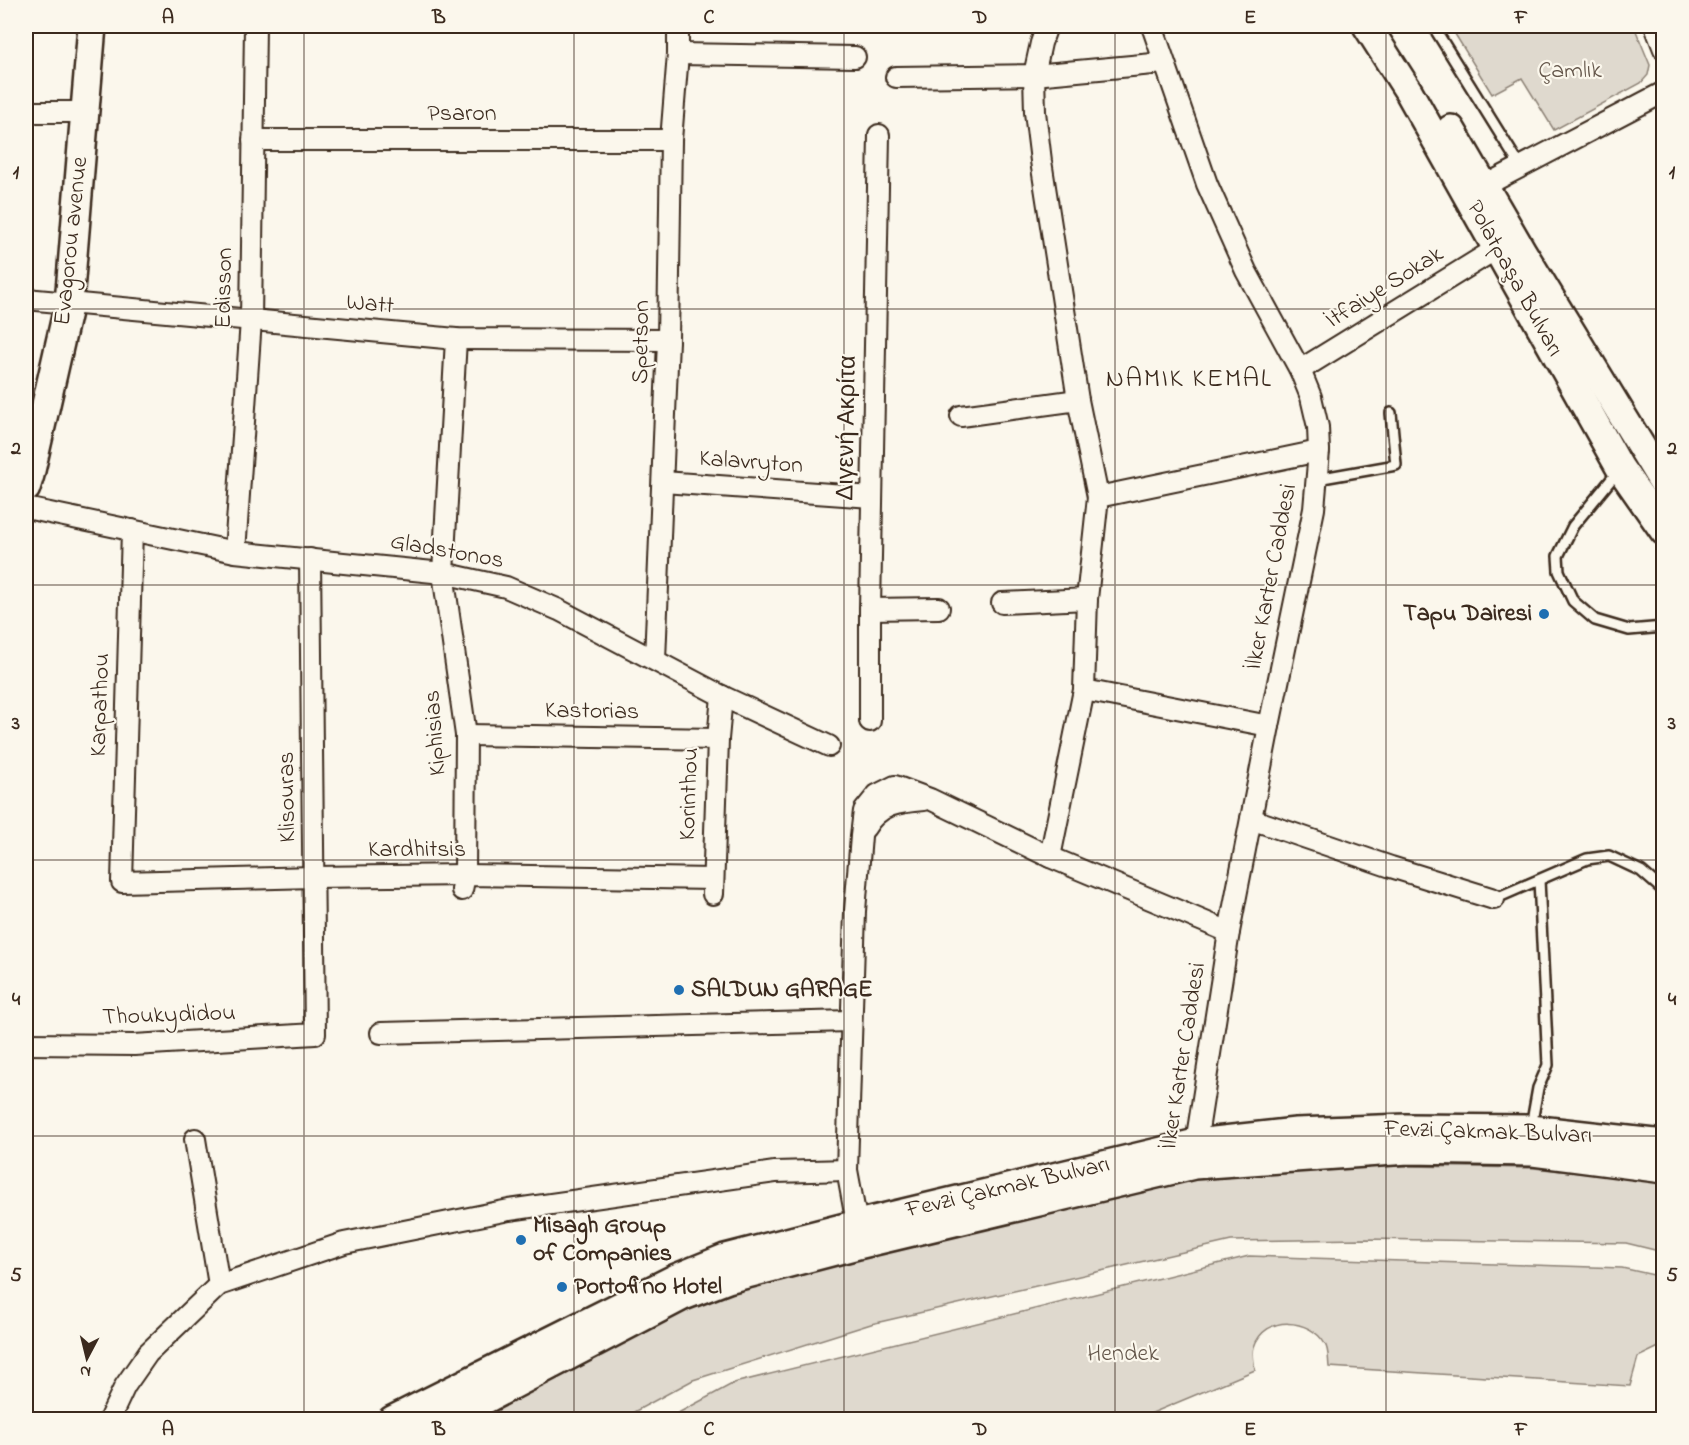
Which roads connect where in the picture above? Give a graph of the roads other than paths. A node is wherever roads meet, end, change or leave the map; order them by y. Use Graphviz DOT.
graph roads {
  1 [pos="92,26"];
  2 [pos="255,26"];
  3 [pos="678,26"];
  4 [pos="1047,26"];
  5 [pos="1152,26"];
  6 [pos="1367,26"];
  7 [pos="1388,26"];
  8 [pos="1433,26"];
  9 [pos="1655,26"];
  10 [pos="1664,49"];
  11 [pos="678,54"];
  12 [pos="855,57"];
  13 [pos="1164,63"];
  14 [pos="1034,75"];
  15 [pos="896,78"];
  16 [pos="1664,92"];
  17 [pos="26,112"];
  18 [pos="85,112"];
  19 [pos="879,135"];
  20 [pos="253,140"];
  21 [pos="671,140"];
  22 [pos="1520,166"];
  23 [pos="1484,186"];
  24 [pos="1496,249"];
  25 [pos="26,299"];
  26 [pos="69,303"];
  27 [pos="251,320"];
  28 [pos="456,339"];
  29 [pos="668,340"];
  30 [pos="1300,369"];
  31 [pos="1078,400"];
  32 [pos="1391,413"];
  33 [pos="961,416"];
  34 [pos="1319,451"];
  35 [pos="1620,468"];
  36 [pos="1662,476"];
  37 [pos="1317,479"];
  38 [pos="663,482"];
  39 [pos="26,488"];
  40 [pos="1098,496"];
  41 [pos="872,497"];
  42 [pos="26,508"];
  43 [pos="132,530"];
  44 [pos="1664,531"];
  45 [pos="235,552"];
  46 [pos="310,559"];
  47 [pos="443,573"];
  48 [pos="1087,599"];
  49 [pos="1002,603"];
  50 [pos="939,608"];
  51 [pos="870,609"];
  52 [pos="1664,627"];
  53 [pos="655,660"];
  54 [pos="1084,690"];
  55 [pos="722,696"];
  56 [pos="870,722"];
  57 [pos="1269,726"];
  58 [pos="466,735"];
  59 [pos="718,739"];
  60 [pos="829,746"];
  61 [pos="1251,819"];
  62 [pos="1050,857"];
  63 [pos="314,877"];
  64 [pos="1539,880"];
  65 [pos="122,882"];
  66 [pos="463,883"];
  67 [pos="713,887"];
  68 [pos="1664,891"];
  69 [pos="1494,899"];
  70 [pos="1229,932"];
  71 [pos="850,1021"];
  72 [pos="381,1033"];
  73 [pos="315,1034"];
  74 [pos="26,1044"];
  75 [pos="1530,1129"];
  76 [pos="195,1139"];
  77 [pos="1664,1144"];
  78 [pos="1195,1154"];
  79 [pos="1664,1169"];
  80 [pos="847,1170"];
  81 [pos="858,1234"];
  82 [pos="219,1285"];
  83 [pos="109,1419"];
  84 [pos="392,1419"];
  85 [pos="446,1419"];
  1 -- 18 [label="main road, Evagorou avenue"];
  2 -- 20 [label="street, Edisson"];
  3 -- 11 [label="street, Spetson"];
  4 -- 14 [label="street"];
  5 -- 13 [label="street, İlker Karter Caddesi"];
  6 -- 24 [label="main road, Polatpaşa Bulvarı"];
  7 -- 23 [label="main road, Polatpaşa Bulvarı"];
  8 -- 22 [label="lane"];
  9 -- 10 [label="street"];
  11 -- 12 [label="street"];
  11 -- 21 [label="street, Spetson"];
  13 -- 14 [label="street"];
  13 -- 30 [label="street, İlker Karter Caddesi"];
  14 -- 15 [label="street"];
  14 -- 31 [label="street"];
  16 -- 22 [label="street"];
  17 -- 18 [label="street"];
  18 -- 26 [label="main road, Evagorou avenue"];
  19 -- 41 [label="street, Διγενή Ακρίτα"];
  20 -- 21 [label="street, Psaron"];
  20 -- 27 [label="street, Edisson"];
  21 -- 29 [label="street, Spetson"];
  22 -- 23 [label="street"];
  23 -- 36 [label="main road, Polatpaşa Bulvarı"];
  24 -- 30 [label="street, İtfaiye Sokak"];
  24 -- 35 [label="main road, Polatpaşa Bulvarı"];
  25 -- 26 [label="street, Watt"];
  26 -- 27 [label="street, Watt"];
  26 -- 39 [label="main road, Evagorou avenue"];
  27 -- 28 [label="street, Watt"];
  27 -- 45 [label="street, Edisson"];
  28 -- 29 [label="street, Watt"];
  28 -- 47 [label="street, Kiphisias"];
  29 -- 38 [label="street, Spetson"];
  30 -- 34 [label="street, İlker Karter Caddesi"];
  31 -- 33 [label="street"];
  31 -- 40 [label="street"];
  32 -- 37 [label="lane"];
  34 -- 37 [label="street, İlker Karter Caddesi"];
  34 -- 40 [label="street"];
  35 -- 44 [label="main road, Polatpaşa Bulvarı"];
  35 -- 52 [label="lane"];
  37 -- 57 [label="street, İlker Karter Caddesi"];
  38 -- 41 [label="street, Kalavryton"];
  38 -- 53 [label="street, Spetson"];
  40 -- 48 [label="street"];
  41 -- 51 [label="street, Διγενή Ακρίτα"];
  42 -- 43 [label="street, Gladstonos"];
  43 -- 45 [label="street, Gladstonos"];
  43 -- 65 [label="street, Karpathou"];
  45 -- 46 [label="street, Gladstonos"];
  46 -- 47 [label="street, Gladstonos"];
  46 -- 63 [label="street, Klisouras"];
  47 -- 53 [label="street, Gladstonos"];
  47 -- 58 [label="street, Kiphisias"];
  48 -- 49 [label="street"];
  48 -- 54 [label="street"];
  50 -- 51 [label="street"];
  51 -- 56 [label="street, Διγενή Ακρίτα"];
  53 -- 55 [label="street, Gladstonos"];
  54 -- 57 [label="street"];
  54 -- 62 [label="street"];
  55 -- 59 [label="street, Korinthou"];
  55 -- 60 [label="street, Gladstonos"];
  57 -- 61 [label="street, İlker Karter Caddesi"];
  58 -- 59 [label="street, Kastorias"];
  58 -- 66 [label="street, Kiphisias"];
  59 -- 67 [label="street, Korinthou"];
  61 -- 69 [label="street"];
  61 -- 70 [label="street, İlker Karter Caddesi"];
  62 -- 70 [label="street"];
  62 -- 71 [label="street"];
  63 -- 65 [label="street, Kardhitsis"];
  63 -- 66 [label="street, Kardhitsis"];
  63 -- 73 [label="street, Klisouras"];
  64 -- 68 [label="lane"];
  64 -- 69 [label="lane"];
  64 -- 75 [label="lane"];
  66 -- 67 [label="street, Kardhitsis"];
  70 -- 78 [label="street, İlker Karter Caddesi"];
  71 -- 72 [label="street"];
  71 -- 80 [label="street"];
  73 -- 74 [label="street, Thoukydidou"];
  75 -- 77 [label="main road, Fevzi Çakmak Bulvarı"];
  75 -- 78 [label="main road, Fevzi Çakmak Bulvarı"];
  76 -- 82 [label="street"];
  78 -- 79 [label="main road, Fevzi Çakmak Bulvarı"];
  78 -- 81 [label="main road, Fevzi Çakmak Bulvarı"];
  80 -- 81 [label="street"];
  80 -- 82 [label="street"];
  81 -- 84 [label="main road, Fevzi Çakmak Bulvarı"];
  81 -- 85 [label="main road, Fevzi Çakmak Bulvarı"];
  82 -- 83 [label="street"];
}
